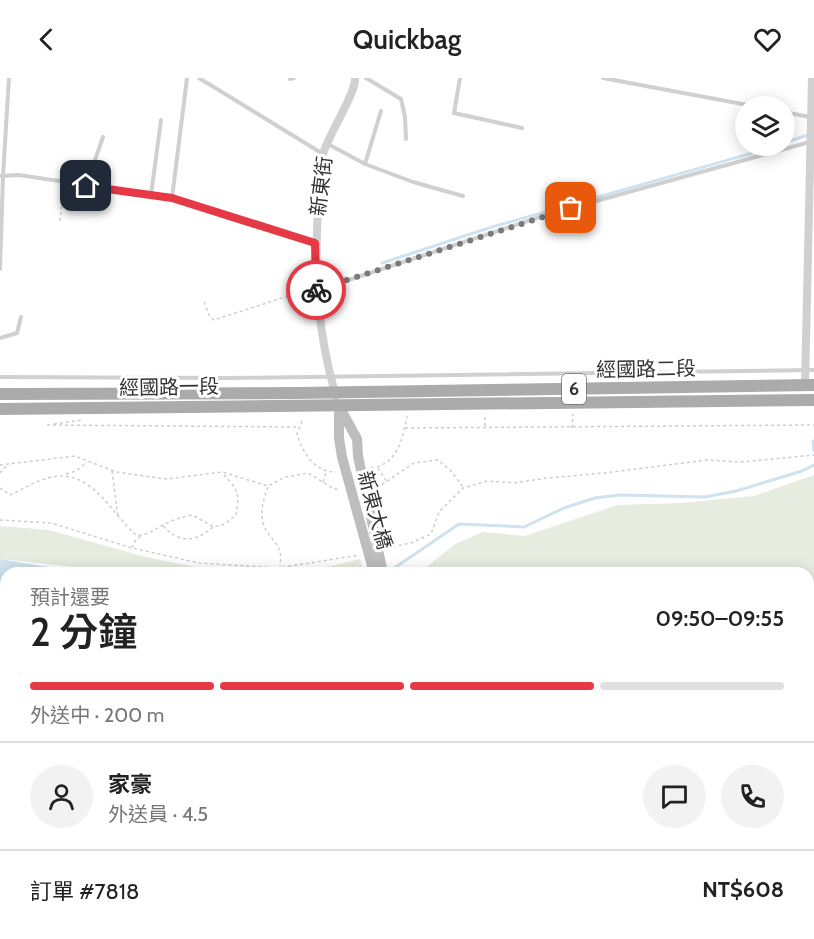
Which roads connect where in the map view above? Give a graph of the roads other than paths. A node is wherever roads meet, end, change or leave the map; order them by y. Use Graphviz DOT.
graph roads {
  1 [pos="9,78"];
  2 [pos="187,78"];
  3 [pos="199,78"];
  4 [pos="355,78"];
  5 [pos="366,78"];
  6 [pos="460,78"];
  7 [pos="603,78"];
  8 [pos="813,78"];
  9 [pos="735,103"];
  10 [pos="381,111"];
  11 [pos="795,114"];
  12 [pos="812,118"];
  13 [pos="161,120"];
  14 [pos="522,128"];
  15 [pos="0,132"];
  16 [pos="6,133"];
  17 [pos="103,136"];
  18 [pos="405,139"];
  19 [pos="813,141"];
  20 [pos="327,143"];
  21 [pos="323,154"];
  22 [pos="365,164"];
  23 [pos="1,176"];
  24 [pos="86,186"];
  25 [pos="151,195"];
  26 [pos="463,196"];
  27 [pos="172,198"];
  28 [pos="1,236"];
  29 [pos="812,236"];
  30 [pos="315,243"];
  31 [pos="0,269"];
  32 [pos="316,289"];
  33 [pos="21,317"];
  34 [pos="0,338"];
  35 [pos="810,369"];
  36 [pos="331,376"];
  37 [pos="0,377"];
  38 [pos="810,385"];
  39 [pos="334,391"];
  40 [pos="0,394"];
  41 [pos="814,400"];
  42 [pos="339,406"];
  43 [pos="0,409"];
  44 [pos="372,567"];
  45 [pos="383,567"];
  1 -- 16 [label="lane"];
  2 -- 27 [label="lane"];
  3 -- 21 [label="lane"];
  4 -- 20 [label="street, 新東街"];
  5 -- 18 [label="lane"];
  6 -- 14 [label="lane"];
  7 -- 9 [label="lane"];
  8 -- 12 [label="street"];
  10 -- 22 [label="lane"];
  11 -- 12 [label="lane"];
  12 -- 19 [label="street"];
  13 -- 25 [label="lane"];
  15 -- 16 [label="lane"];
  16 -- 23 [label="lane"];
  17 -- 24 [label="lane"];
  19 -- 29 [label="street"];
  19 -- 32 [label="lane"];
  20 -- 21 [label="street, 新東街"];
  20 -- 22 [label="lane"];
  21 -- 30 [label="street, 新東街"];
  22 -- 26 [label="lane"];
  23 -- 24 [label="lane"];
  23 -- 28 [label="lane"];
  24 -- 25 [label="lane"];
  25 -- 27 [label="lane"];
  27 -- 30 [label="lane"];
  28 -- 31 [label="lane"];
  29 -- 35 [label="street"];
  30 -- 32 [label="street, 新東街"];
  32 -- 36 [label="street, 新東街"];
  33 -- 34 [label="lane"];
  35 -- 36 [label="lane"];
  35 -- 38 [label="street"];
  36 -- 37 [label="lane"];
  36 -- 39 [label="street, 新東街"];
  38 -- 39 [label="main road, 經國路二段 / 6"];
  39 -- 40 [label="main road, 經國路一段 / 6"];
  39 -- 42 [label="street, 新東街"];
  41 -- 42 [label="main road, 經國路二段 / 6"];
  42 -- 43 [label="main road, 經國路一段 / 6"];
  42 -- 44 [label="street, 新東大橋"];
  42 -- 45 [label="street, 新東大橋"];
}
